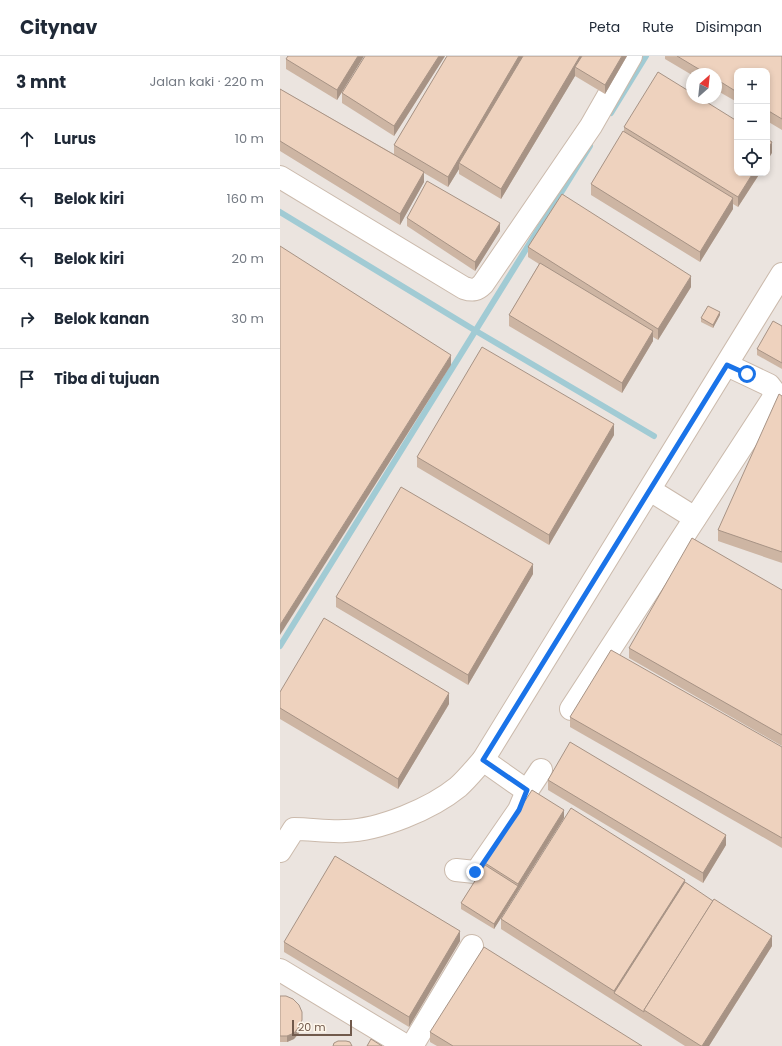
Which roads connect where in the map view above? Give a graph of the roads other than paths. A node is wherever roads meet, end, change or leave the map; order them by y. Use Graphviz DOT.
graph roads {
  1 [pos="631,56"];
  2 [pos="280,177"];
  3 [pos="781,278"];
  4 [pos="727,365"];
  5 [pos="778,399"];
  6 [pos="650,490"];
  7 [pos="695,518"];
  8 [pos="571,709"];
  9 [pos="483,760"];
  10 [pos="541,770"];
  11 [pos="527,790"];
  12 [pos="287,823"];
  13 [pos="280,851"];
  14 [pos="456,870"];
  15 [pos="472,946"];
  16 [pos="280,970"];
  17 [pos="406,1046"];
  18 [pos="412,1046"];
  1 -- 2 [label="street"];
  3 -- 4 [label="street"];
  4 -- 5 [label="street"];
  4 -- 6 [label="street"];
  5 -- 7 [label="street"];
  6 -- 7 [label="street"];
  6 -- 9 [label="street"];
  7 -- 8 [label="street"];
  9 -- 11 [label="street"];
  9 -- 12 [label="street"];
  10 -- 11 [label="street"];
  11 -- 14 [label="street"];
  12 -- 13 [label="street"];
  15 -- 18 [label="street"];
  16 -- 17 [label="street"];
}
